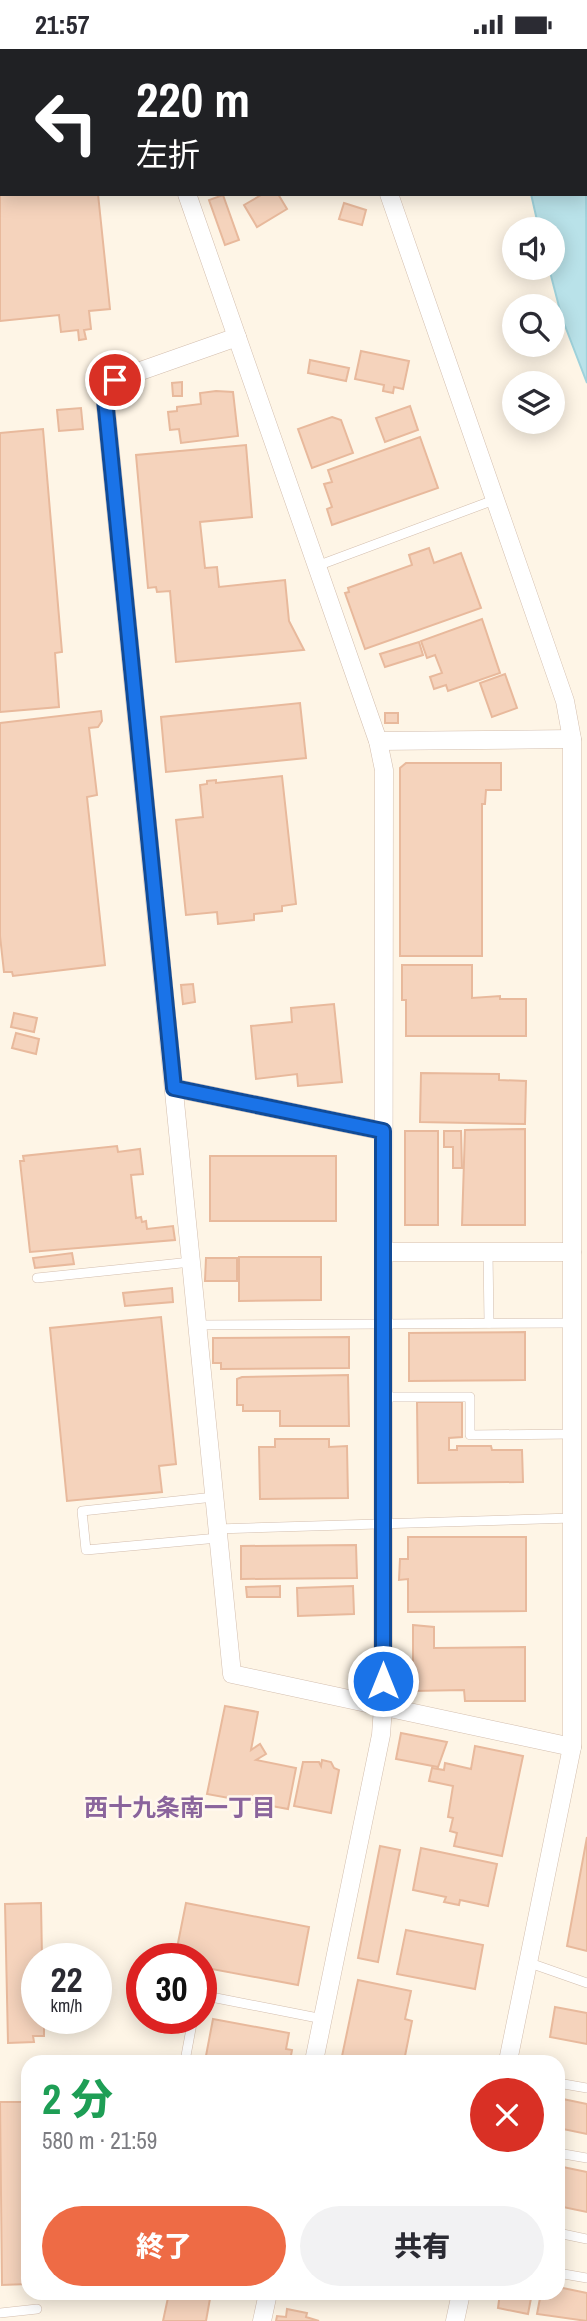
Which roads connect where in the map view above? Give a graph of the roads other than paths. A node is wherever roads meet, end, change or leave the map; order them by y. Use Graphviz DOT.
graph roads {
  1 [pos="188,196"];
  2 [pos="390,196"];
  3 [pos="237,337"];
  4 [pos="494,500"];
  5 [pos="317,566"];
  6 [pos="572,739"];
  7 [pos="378,741"];
  8 [pos="174,1088"];
  9 [pos="383,1131"];
  10 [pos="384,1252"];
  11 [pos="488,1252"];
  12 [pos="572,1252"];
  13 [pos="191,1262"];
  14 [pos="37,1277"];
  15 [pos="489,1323"];
  16 [pos="572,1323"];
  17 [pos="197,1325"];
  18 [pos="383,1326"];
  19 [pos="383,1397"];
  20 [pos="572,1434"];
  21 [pos="214,1497"];
  22 [pos="572,1518"];
  23 [pos="383,1524"];
  24 [pos="218,1533"];
  25 [pos="383,1707"];
  26 [pos="572,1747"];
  27 [pos="527,1962"];
  28 [pos="587,1983"];
  29 [pos="217,1999"];
  30 [pos="323,2019"];
  31 [pos="190,2034"];
  32 [pos="186,2055"];
  33 [pos="315,2055"];
  34 [pos="509,2055"];
  35 [pos="565,2084"];
  36 [pos="587,2088"];
  37 [pos="565,2154"];
  38 [pos="587,2158"];
  39 [pos="565,2234"];
  40 [pos="587,2239"];
  41 [pos="565,2274"];
  42 [pos="587,2278"];
  43 [pos="266,2300"];
  44 [pos="460,2300"];
  45 [pos="37,2309"];
  46 [pos="0,2313"];
  47 [pos="262,2321"];
  48 [pos="455,2321"];
  1 -- 3 [label="street"];
  2 -- 4 [label="street"];
  3 -- 5 [label="street"];
  3 -- 8 [label="street"];
  4 -- 5 [label="lane"];
  4 -- 6 [label="street"];
  5 -- 7 [label="street"];
  6 -- 7 [label="street"];
  6 -- 12 [label="street"];
  7 -- 9 [label="street"];
  8 -- 9 [label="street"];
  8 -- 13 [label="street"];
  9 -- 10 [label="street"];
  10 -- 11 [label="street"];
  10 -- 18 [label="street"];
  11 -- 12 [label="street"];
  11 -- 15 [label="lane"];
  12 -- 16 [label="street"];
  13 -- 14 [label="lane"];
  13 -- 17 [label="street"];
  15 -- 16 [label="lane"];
  15 -- 18 [label="lane"];
  16 -- 20 [label="street"];
  17 -- 18 [label="lane"];
  17 -- 21 [label="street"];
  18 -- 19 [label="street"];
  19 -- 20 [label="lane"];
  19 -- 23 [label="street"];
  20 -- 22 [label="street"];
  21 -- 24 [label="street"];
  21 -- 24 [label="lane"];
  22 -- 23 [label="lane"];
  22 -- 26 [label="street"];
  23 -- 24 [label="lane"];
  23 -- 25 [label="street"];
  24 -- 25 [label="street"];
  25 -- 26 [label="street"];
  25 -- 30 [label="street"];
  26 -- 27 [label="street"];
  27 -- 28 [label="lane"];
  27 -- 34 [label="street"];
  29 -- 30 [label="lane"];
  30 -- 33 [label="street"];
  31 -- 32 [label="lane"];
  35 -- 36 [label="lane"];
  37 -- 38 [label="lane"];
  39 -- 40 [label="lane"];
  41 -- 42 [label="lane"];
  43 -- 47 [label="street"];
  44 -- 48 [label="street"];
  45 -- 46 [label="lane"];
}
